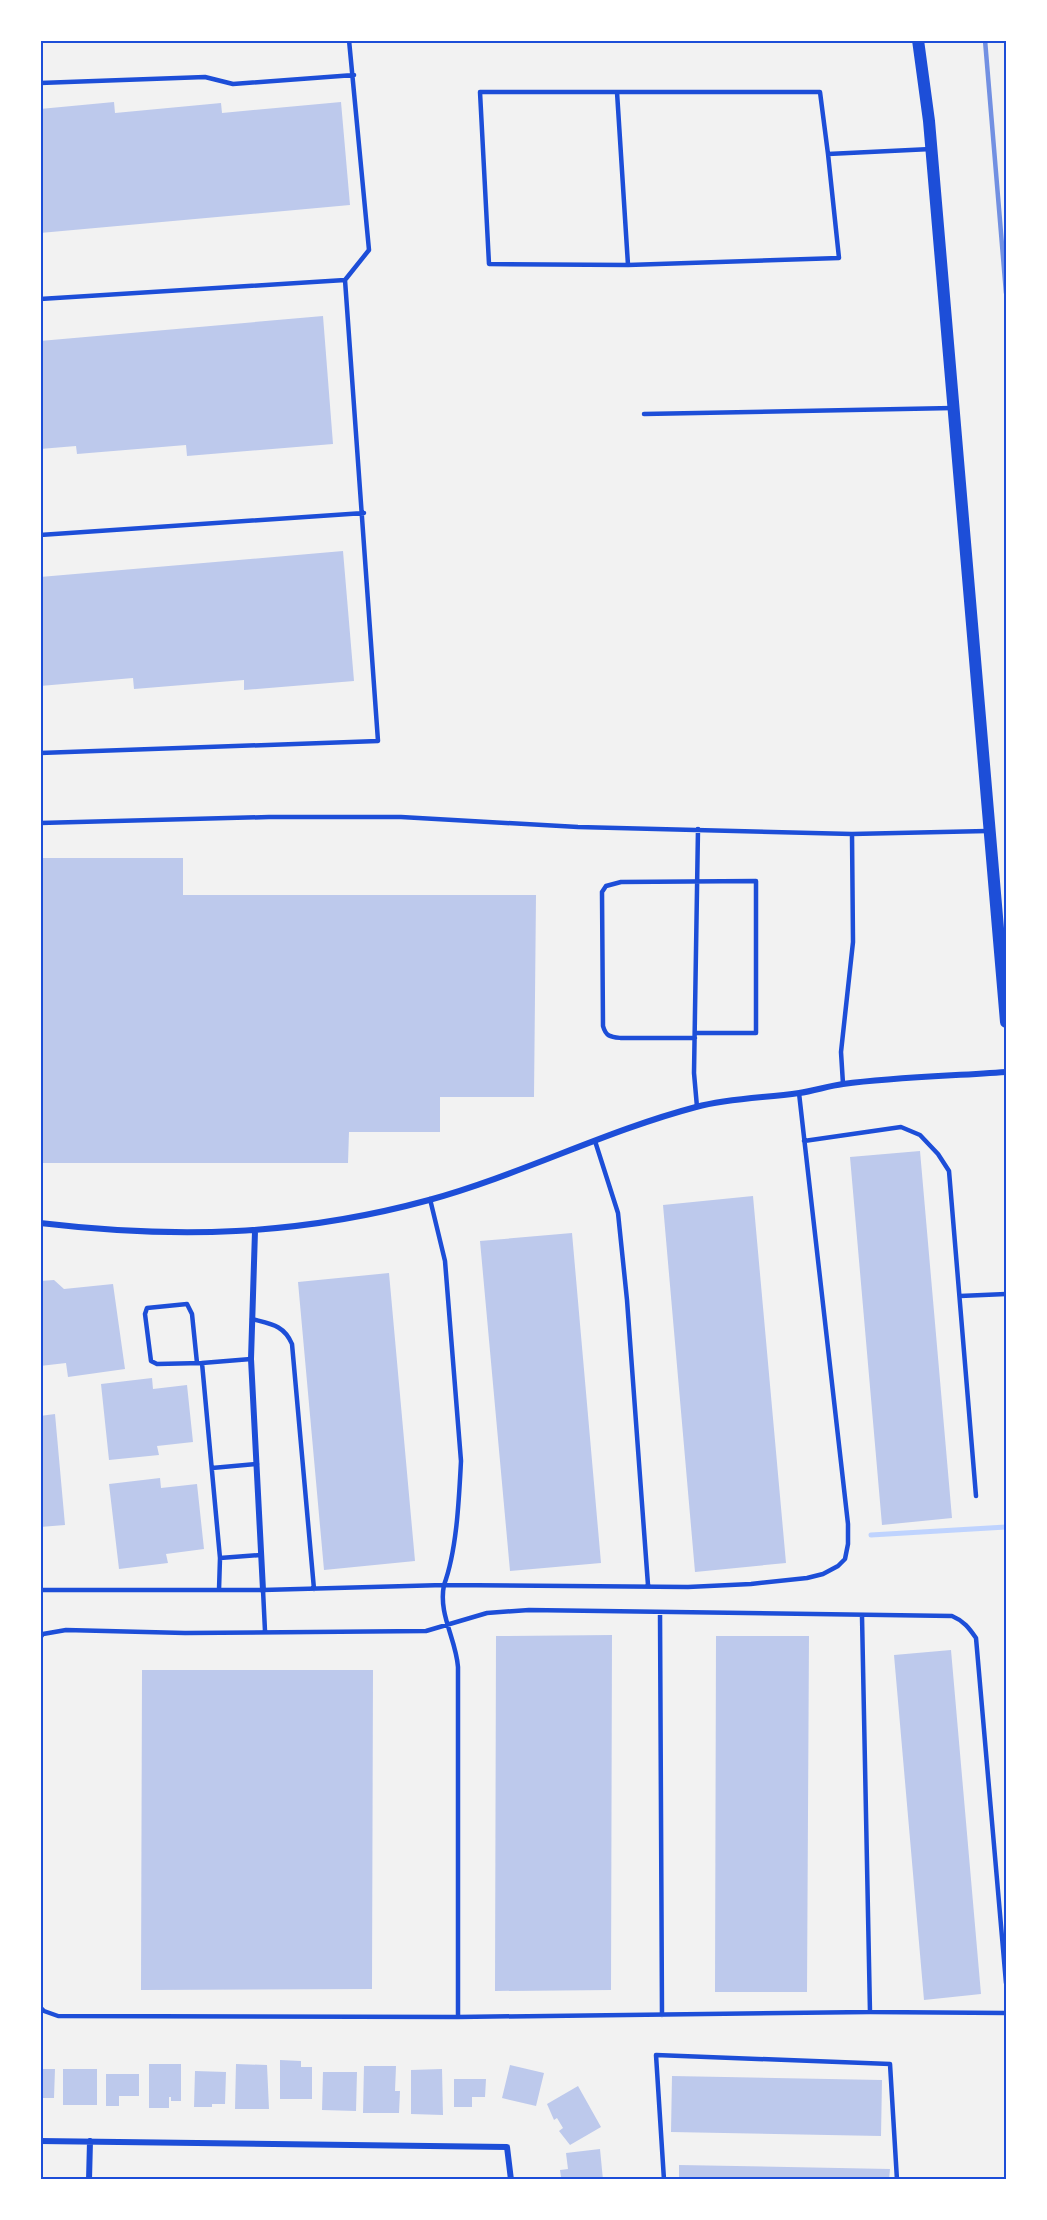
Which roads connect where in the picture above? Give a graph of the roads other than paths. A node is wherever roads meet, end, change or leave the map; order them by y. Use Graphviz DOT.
graph roads {
  1 [pos="349,40"];
  2 [pos="918,40"];
  3 [pos="354,75"];
  4 [pos="40,83"];
  5 [pos="617,92"];
  6 [pos="931,149"];
  7 [pos="828,154"];
  8 [pos="628,265"];
  9 [pos="345,280"];
  10 [pos="40,299"];
  11 [pos="954,408"];
  12 [pos="644,414"];
  13 [pos="364,513"];
  14 [pos="40,535"];
  15 [pos="40,753"];
  16 [pos="40,823"];
  17 [pos="698,829"];
  18 [pos="990,831"];
  19 [pos="852,834"];
  20 [pos="697,882"];
  21 [pos="1006,1022"];
  22 [pos="694,1036"];
  23 [pos="1006,1072"];
  24 [pos="843,1084"];
  25 [pos="799,1093"];
  26 [pos="697,1107"];
  27 [pos="596,1141"];
  28 [pos="804,1141"];
  29 [pos="430,1199"];
  30 [pos="40,1223"];
  31 [pos="255,1231"];
  32 [pos="1006,1294"];
  33 [pos="960,1296"];
  34 [pos="252,1319"];
  35 [pos="251,1359"];
  36 [pos="200,1363"];
  37 [pos="257,1464"];
  38 [pos="212,1468"];
  39 [pos="976,1496"];
  40 [pos="261,1555"];
  41 [pos="220,1558"];
  42 [pos="444,1585"];
  43 [pos="648,1585"];
  44 [pos="314,1588"];
  45 [pos="40,1590"];
  46 [pos="219,1590"];
  47 [pos="263,1590"];
  48 [pos="660,1612"];
  49 [pos="862,1616"];
  50 [pos="447,1626"];
  51 [pos="265,1631"];
  52 [pos="40,1638"];
  53 [pos="40,1771"];
  54 [pos="40,1901"];
  55 [pos="1006,1983"];
  56 [pos="40,2007"];
  57 [pos="870,2012"];
  58 [pos="1006,2013"];
  59 [pos="662,2015"];
  60 [pos="458,2017"];
  61 [pos="40,2141"];
  62 [pos="90,2141"];
  63 [pos="89,2180"];
  64 [pos="511,2180"];
  65 [pos="664,2180"];
  66 [pos="897,2180"];
  1 -- 3 [label="lane"];
  2 -- 6 [label="main road"];
  3 -- 4 [label="lane"];
  3 -- 9 [label="lane"];
  5 -- 7 [label="lane"];
  5 -- 8 [label="lane"];
  5 -- 8 [label="lane"];
  6 -- 7 [label="lane"];
  6 -- 11 [label="main road"];
  7 -- 8 [label="lane"];
  9 -- 10 [label="lane"];
  9 -- 13 [label="lane"];
  11 -- 12 [label="lane"];
  11 -- 18 [label="main road"];
  13 -- 14 [label="lane"];
  13 -- 15 [label="lane"];
  16 -- 17 [label="lane"];
  17 -- 19 [label="lane"];
  17 -- 20 [label="lane"];
  18 -- 19 [label="lane"];
  18 -- 21 [label="main road"];
  19 -- 24 [label="lane"];
  20 -- 22 [label="lane"];
  20 -- 22 [label="lane"];
  20 -- 22 [label="lane"];
  22 -- 26 [label="lane"];
  23 -- 24 [label="street"];
  24 -- 25 [label="street"];
  25 -- 26 [label="street"];
  25 -- 28 [label="lane"];
  26 -- 27 [label="street"];
  27 -- 29 [label="street"];
  27 -- 43 [label="lane"];
  28 -- 33 [label="lane"];
  28 -- 43 [label="lane"];
  29 -- 31 [label="street"];
  29 -- 42 [label="lane"];
  30 -- 31 [label="street"];
  31 -- 34 [label="street"];
  32 -- 33 [label="lane"];
  33 -- 39 [label="lane"];
  34 -- 35 [label="street"];
  34 -- 44 [label="lane"];
  35 -- 36 [label="lane"];
  35 -- 37 [label="street"];
  36 -- 36 [label="lane"];
  36 -- 38 [label="lane"];
  37 -- 38 [label="lane"];
  37 -- 40 [label="street"];
  38 -- 41 [label="lane"];
  40 -- 41 [label="lane"];
  40 -- 47 [label="street"];
  41 -- 46 [label="lane"];
  42 -- 43 [label="lane"];
  42 -- 44 [label="lane"];
  42 -- 50 [label="lane"];
  44 -- 47 [label="lane"];
  45 -- 46 [label="lane"];
  46 -- 47 [label="lane"];
  47 -- 51 [label="lane"];
  48 -- 49 [label="lane"];
  48 -- 50 [label="lane"];
  48 -- 59 [label="lane"];
  49 -- 55 [label="lane"];
  49 -- 57 [label="lane"];
  50 -- 51 [label="lane"];
  50 -- 60 [label="lane"];
  51 -- 52 [label="lane"];
  53 -- 54 [label="lane"];
  56 -- 60 [label="lane"];
  57 -- 58 [label="lane"];
  57 -- 59 [label="lane"];
  59 -- 60 [label="lane"];
  61 -- 62 [label="street"];
  62 -- 63 [label="street"];
  62 -- 64 [label="street"];
  65 -- 66 [label="lane"];
}
